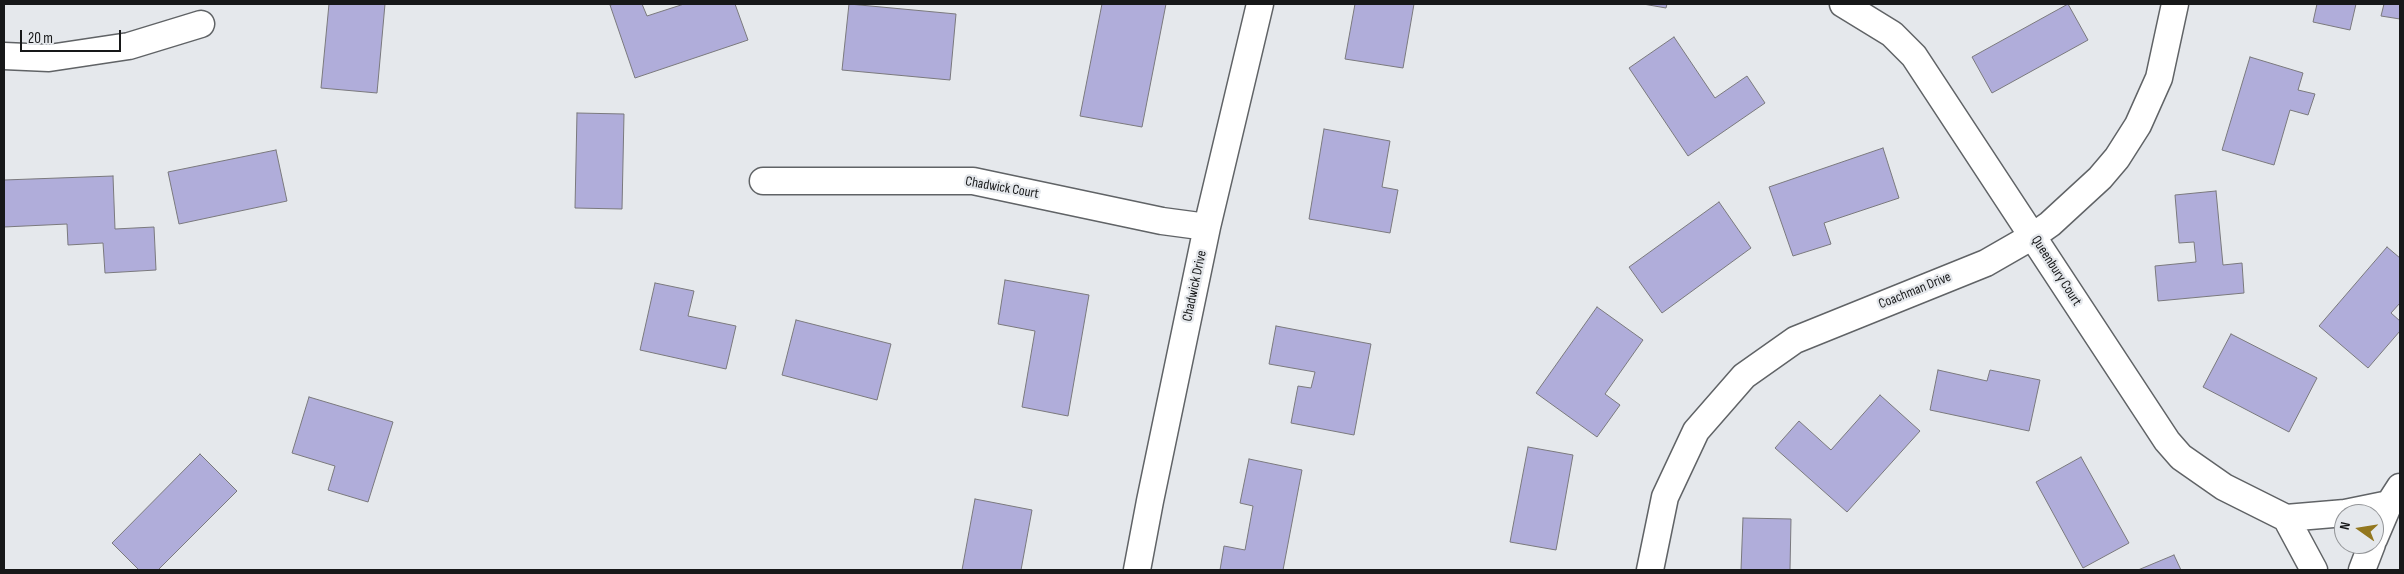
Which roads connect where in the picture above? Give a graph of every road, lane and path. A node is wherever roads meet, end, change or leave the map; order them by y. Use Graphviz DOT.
graph roads {
  1 [pos="1260,4"];
  2 [pos="1844,4"];
  3 [pos="2176,4"];
  4 [pos="201,24"];
  5 [pos="4,56"];
  6 [pos="763,181"];
  7 [pos="1207,227"];
  8 [pos="2033,236"];
  9 [pos="2395,495"];
  10 [pos="2286,518"];
  11 [pos="2384,519"];
  12 [pos="2368,554"];
  13 [pos="1137,570"];
  14 [pos="1650,570"];
  15 [pos="2314,570"];
  16 [pos="2362,570"];
  1 -- 7 [label="street, Chadwick Drive"];
  2 -- 8 [label="street, Queenbury Court"];
  3 -- 8 [label="street, Coachman Drive"];
  4 -- 5 [label="street"];
  6 -- 7 [label="street, Chadwick Court"];
  7 -- 13 [label="street, Chadwick Drive"];
  8 -- 10 [label="street, Queenbury Court"];
  8 -- 14 [label="street, Coachman Drive"];
  9 -- 10 [label="street"];
  9 -- 11 [label="street"];
  10 -- 15 [label="street"];
  12 -- 16 [label="street"];
}
